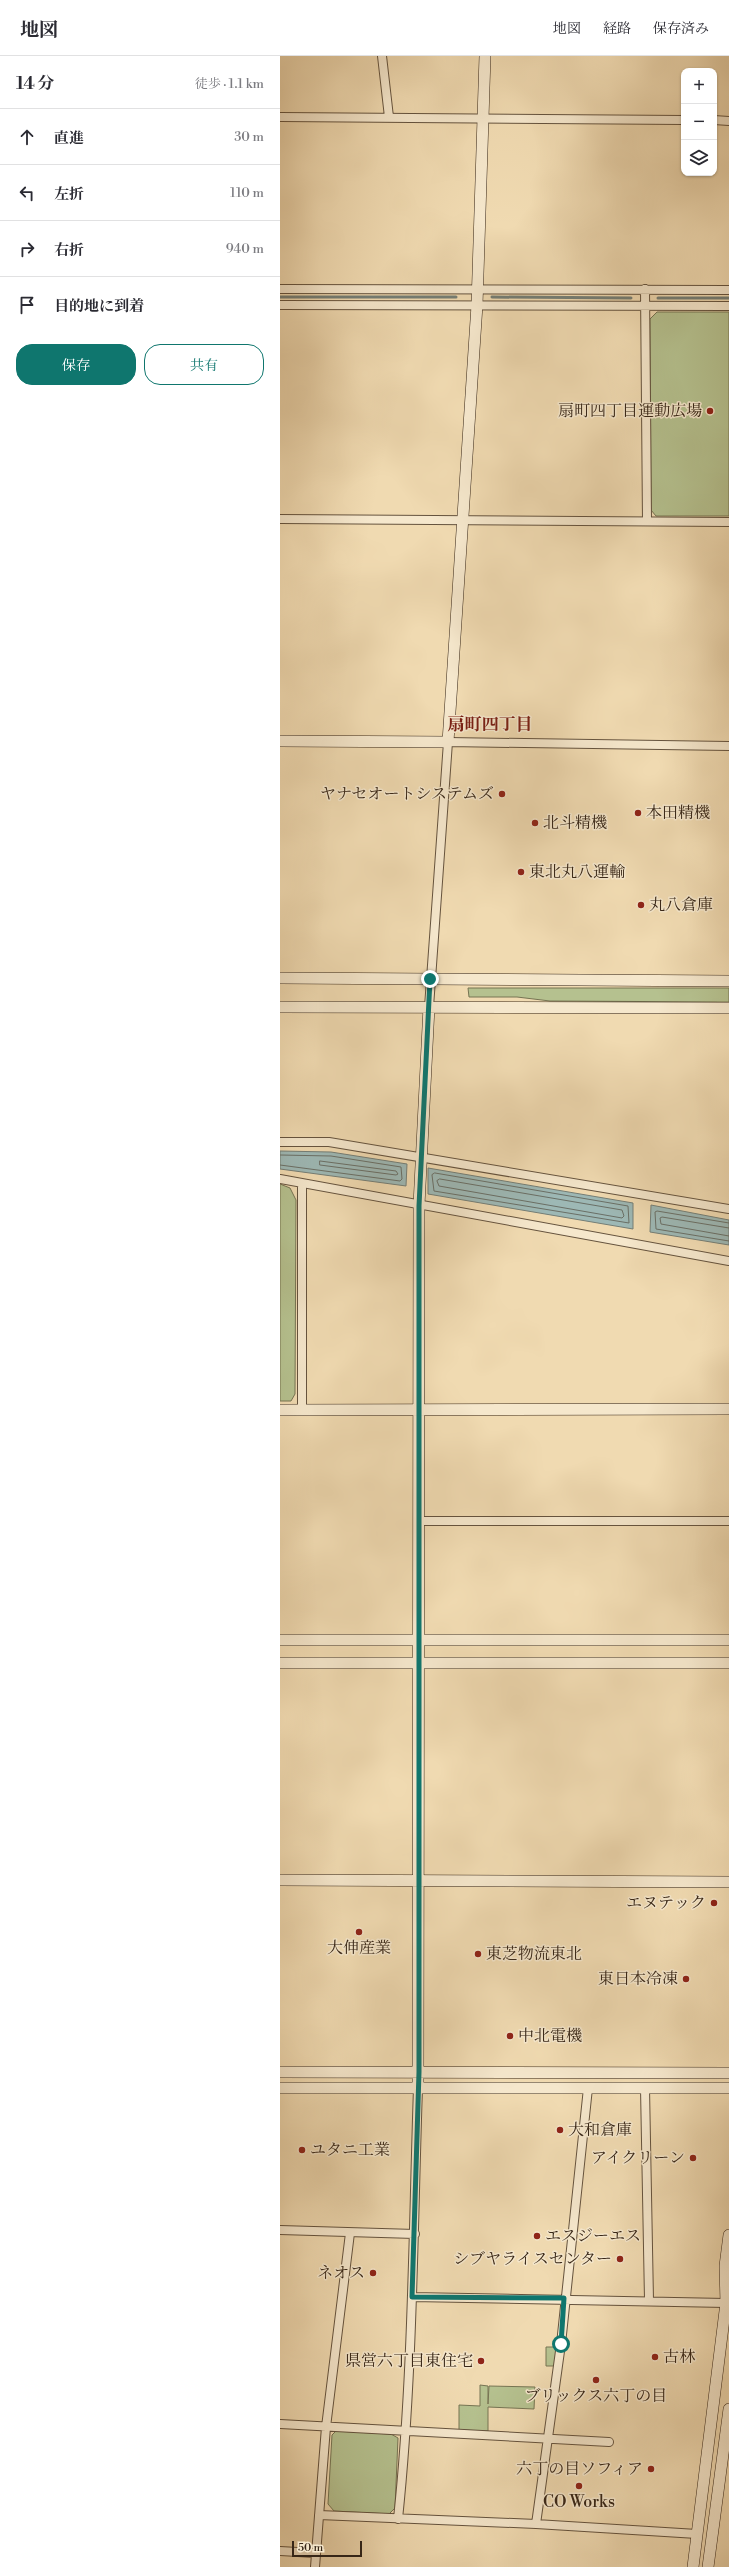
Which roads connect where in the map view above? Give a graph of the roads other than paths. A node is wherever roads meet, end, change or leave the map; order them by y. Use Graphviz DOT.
graph roads {
  1 [pos="382,56"];
  2 [pos="485,56"];
  3 [pos="280,117"];
  4 [pos="389,118"];
  5 [pos="481,118"];
  6 [pos="681,120"];
  7 [pos="717,120"];
  8 [pos="729,120"];
  9 [pos="280,289"];
  10 [pos="477,289"];
  11 [pos="645,289"];
  12 [pos="729,290"];
  13 [pos="280,305"];
  14 [pos="477,305"];
  15 [pos="644,305"];
  16 [pos="729,306"];
  17 [pos="280,519"];
  18 [pos="464,520"];
  19 [pos="647,521"];
  20 [pos="729,522"];
  21 [pos="280,742"];
  22 [pos="448,742"];
  23 [pos="729,746"];
  24 [pos="280,978"];
  25 [pos="430,979"];
  26 [pos="729,981"];
  27 [pos="280,1007"];
  28 [pos="429,1007"];
  29 [pos="729,1008"];
  30 [pos="280,1142"];
  31 [pos="421,1157"];
  32 [pos="280,1179"];
  33 [pos="302,1184"];
  34 [pos="419,1206"];
  35 [pos="729,1209"];
  36 [pos="729,1261"];
  37 [pos="729,1409"];
  38 [pos="280,1410"];
  39 [pos="302,1410"];
  40 [pos="419,1410"];
  41 [pos="729,1520"];
  42 [pos="419,1521"];
  43 [pos="280,1640"];
  44 [pos="419,1640"];
  45 [pos="729,1640"];
  46 [pos="280,1663"];
  47 [pos="418,1663"];
  48 [pos="729,1664"];
  49 [pos="280,1880"];
  50 [pos="419,1881"];
  51 [pos="729,1882"];
  52 [pos="280,2072"];
  53 [pos="419,2072"];
  54 [pos="729,2073"];
  55 [pos="280,2088"];
  56 [pos="418,2088"];
  57 [pos="588,2088"];
  58 [pos="645,2088"];
  59 [pos="729,2088"];
  60 [pos="280,2230"];
  61 [pos="350,2233"];
  62 [pos="415,2234"];
  63 [pos="729,2235"];
  64 [pos="727,2266"];
  65 [pos="412,2297"];
  66 [pos="564,2298"];
  67 [pos="649,2300"];
  68 [pos="726,2303"];
  69 [pos="729,2410"];
  70 [pos="280,2424"];
  71 [pos="326,2427"];
  72 [pos="407,2431"];
  73 [pos="548,2439"];
  74 [pos="609,2442"];
  75 [pos="705,2470"];
  76 [pos="725,2472"];
  77 [pos="319,2515"];
  78 [pos="398,2519"];
  79 [pos="536,2524"];
  80 [pos="697,2534"];
  81 [pos="280,2551"];
  82 [pos="315,2553"];
  83 [pos="315,2567"];
  84 [pos="693,2567"];
  85 [pos="708,2567"];
  1 -- 4 [label="street"];
  2 -- 5 [label="street"];
  3 -- 4 [label="street"];
  4 -- 5 [label="street"];
  5 -- 6 [label="street"];
  5 -- 10 [label="street"];
  7 -- 8 [label="street"];
  9 -- 10 [label="street"];
  10 -- 11 [label="street"];
  10 -- 14 [label="street"];
  11 -- 12 [label="street"];
  11 -- 15 [label="street"];
  13 -- 14 [label="street"];
  14 -- 15 [label="street"];
  14 -- 18 [label="street"];
  15 -- 16 [label="street"];
  15 -- 19 [label="street"];
  17 -- 18 [label="street"];
  18 -- 19 [label="street"];
  18 -- 22 [label="street"];
  19 -- 20 [label="street"];
  21 -- 22 [label="street"];
  22 -- 23 [label="street"];
  22 -- 25 [label="street"];
  24 -- 25 [label="street"];
  25 -- 26 [label="street"];
  25 -- 28 [label="street"];
  27 -- 28 [label="street"];
  28 -- 29 [label="street"];
  28 -- 31 [label="street"];
  30 -- 31 [label="street"];
  31 -- 34 [label="street"];
  31 -- 35 [label="street"];
  32 -- 33 [label="street"];
  33 -- 34 [label="street"];
  33 -- 39 [label="street"];
  34 -- 36 [label="street"];
  34 -- 40 [label="street"];
  37 -- 40 [label="street"];
  38 -- 39 [label="street"];
  39 -- 40 [label="street"];
  40 -- 42 [label="street"];
  41 -- 42 [label="street"];
  42 -- 44 [label="street"];
  43 -- 44 [label="street"];
  44 -- 45 [label="street"];
  44 -- 47 [label="street"];
  46 -- 47 [label="street"];
  47 -- 48 [label="street"];
  47 -- 50 [label="street"];
  49 -- 50 [label="street"];
  50 -- 51 [label="street"];
  50 -- 53 [label="street"];
  52 -- 53 [label="street"];
  53 -- 54 [label="street"];
  53 -- 56 [label="street"];
  55 -- 56 [label="street"];
  56 -- 57 [label="street"];
  56 -- 62 [label="street"];
  57 -- 58 [label="street"];
  57 -- 66 [label="street"];
  58 -- 59 [label="street"];
  58 -- 67 [label="street"];
  60 -- 61 [label="street"];
  61 -- 62 [label="street"];
  61 -- 71 [label="street"];
  62 -- 65 [label="street"];
  63 -- 64 [label="street"];
  64 -- 68 [label="street"];
  65 -- 66 [label="street"];
  65 -- 72 [label="street"];
  66 -- 67 [label="street"];
  66 -- 73 [label="street"];
  67 -- 68 [label="street"];
  68 -- 75 [label="street"];
  69 -- 76 [label="street"];
  70 -- 71 [label="street"];
  71 -- 72 [label="street"];
  71 -- 77 [label="street"];
  72 -- 73 [label="street"];
  72 -- 78 [label="street"];
  73 -- 74 [label="street"];
  73 -- 79 [label="street"];
  75 -- 76 [label="street"];
  75 -- 80 [label="street"];
  76 -- 85 [label="street"];
  77 -- 78 [label="street"];
  77 -- 82 [label="street"];
  78 -- 79 [label="street"];
  79 -- 80 [label="street"];
  80 -- 84 [label="street"];
  81 -- 82 [label="street"];
  82 -- 83 [label="street"];
}
